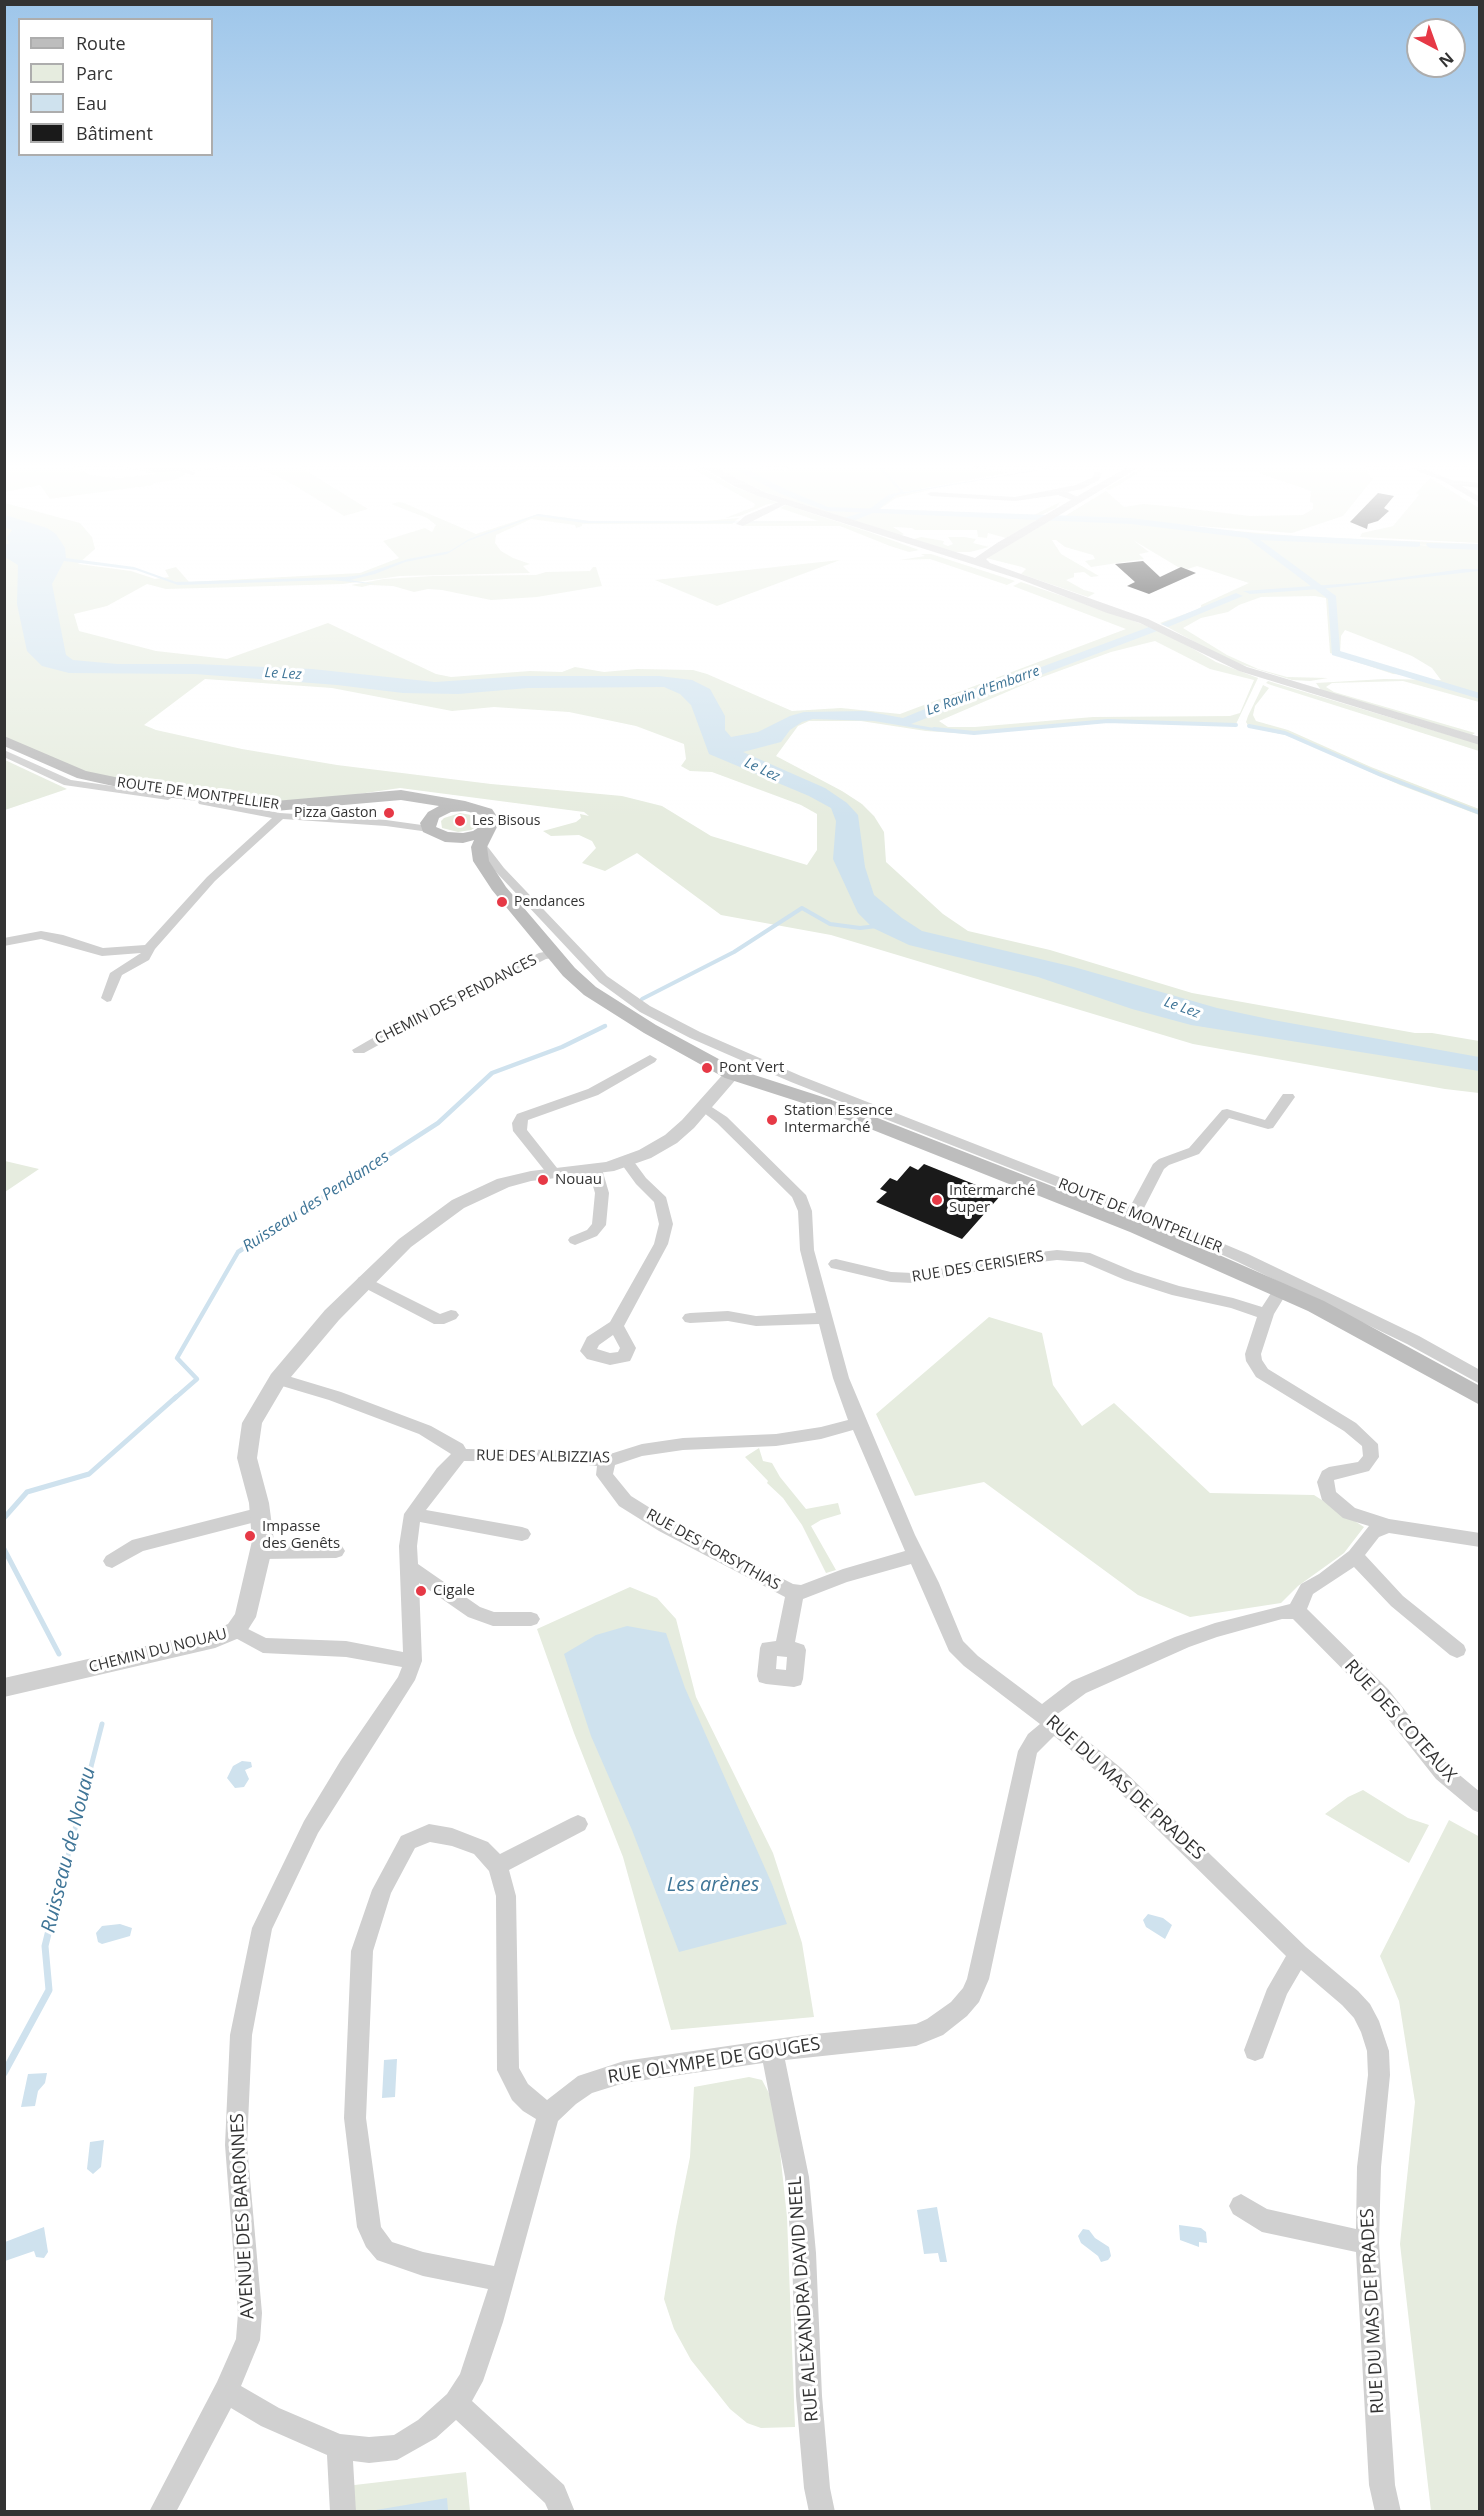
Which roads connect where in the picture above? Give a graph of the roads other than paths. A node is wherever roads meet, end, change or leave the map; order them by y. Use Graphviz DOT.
graph roads {
  1 [pos="1035,582"];
  2 [pos="1035,582"];
  3 [pos="1072,596"];
  4 [pos="4,740"];
  5 [pos="1479,741"];
  6 [pos="4,753"];
  7 [pos="363,797"];
  8 [pos="465,806"];
  9 [pos="280,816"];
  10 [pos="429,824"];
  11 [pos="445,837"];
  12 [pos="483,837"];
  13 [pos="500,890"];
  14 [pos="4,942"];
  15 [pos="149,948"];
  16 [pos="554,954"];
  17 [pos="107,999"];
  18 [pos="359,1050"];
  19 [pos="650,1059"];
  20 [pos="732,1074"];
  21 [pos="1288,1097"];
  22 [pos="704,1106"];
  23 [pos="627,1162"];
  24 [pos="595,1169"];
  25 [pos="554,1173"];
  26 [pos="1135,1212"];
  27 [pos="575,1240"];
  28 [pos="836,1264"];
  29 [pos="364,1281"];
  30 [pos="1280,1291"];
  31 [pos="1266,1314"];
  32 [pos="451,1315"];
  33 [pos="690,1318"];
  34 [pos="824,1318"];
  35 [pos="616,1326"];
  36 [pos="1479,1378"];
  37 [pos="278,1379"];
  38 [pos="1479,1397"];
  39 [pos="858,1423"];
  40 [pos="460,1455"];
  41 [pos="607,1461"];
  42 [pos="261,1514"];
  43 [pos="413,1514"];
  44 [pos="1389,1526"];
  45 [pos="522,1534"];
  46 [pos="1479,1540"];
  47 [pos="336,1551"];
  48 [pos="262,1552"];
  49 [pos="916,1555"];
  50 [pos="1355,1556"];
  51 [pos="112,1561"];
  52 [pos="409,1567"];
  53 [pos="795,1592"];
  54 [pos="1298,1611"];
  55 [pos="531,1619"];
  56 [pos="236,1630"];
  57 [pos="784,1649"];
  58 [pos="1457,1650"];
  59 [pos="413,1661"];
  60 [pos="4,1688"];
  61 [pos="1049,1720"];
  62 [pos="1479,1804"];
  63 [pos="578,1824"];
  64 [pos="498,1866"];
  65 [pos="1299,1954"];
  66 [pos="1255,2050"];
  67 [pos="772,2052"];
  68 [pos="549,2114"];
  69 [pos="1241,2206"];
  70 [pos="1367,2243"];
  71 [pos="502,2280"];
  72 [pos="226,2391"];
  73 [pos="456,2403"];
  74 [pos="339,2447"];
  75 [pos="162,2511"];
  76 [pos="343,2511"];
  77 [pos="562,2511"];
  78 [pos="822,2511"];
  79 [pos="1388,2511"];
  1 -- 3 [label="street"];
  2 -- 3 [label="street"];
  3 -- 5 [label="street"];
  4 -- 7 [label="main road, ROUTE DE MONTPELLIER"];
  6 -- 9 [label="street"];
  7 -- 8 [label="main road, ROUTE DE MONTPELLIER"];
  7 -- 10 [label="main road, ROUTE DE MONTPELLIER"];
  8 -- 10 [label="main road"];
  8 -- 12 [label="main road, ROUTE DE MONTPELLIER"];
  9 -- 10 [label="street"];
  9 -- 15 [label="street"];
  10 -- 11 [label="main road, ROUTE DE MONTPELLIER"];
  11 -- 12 [label="main road"];
  11 -- 13 [label="main road, ROUTE DE MONTPELLIER"];
  12 -- 13 [label="main road, ROUTE DE MONTPELLIER"];
  12 -- 26 [label="street, ROUTE DE MONTPELLIER"];
  13 -- 16 [label="main road, ROUTE DE MONTPELLIER"];
  14 -- 15 [label="street"];
  15 -- 17 [label="street"];
  16 -- 18 [label="street, CHEMIN DES PENDANCES"];
  16 -- 20 [label="main road, ROUTE DE MONTPELLIER"];
  19 -- 25 [label="street"];
  20 -- 22 [label="street, CHEMIN DU NOUAU"];
  20 -- 30 [label="main road, ROUTE DE MONTPELLIER"];
  21 -- 26 [label="street"];
  22 -- 23 [label="street, CHEMIN DU NOUAU"];
  22 -- 34 [label="street, RUE DU MAS DE PRADES"];
  23 -- 24 [label="street, CHEMIN DU NOUAU"];
  23 -- 35 [label="street"];
  24 -- 25 [label="street, CHEMIN DU NOUAU"];
  24 -- 27 [label="street"];
  25 -- 29 [label="street, CHEMIN DU NOUAU"];
  26 -- 36 [label="street, ROUTE DE MONTPELLIER"];
  28 -- 31 [label="street, RUE DES CERISIERS"];
  29 -- 32 [label="street"];
  29 -- 37 [label="street, CHEMIN DU NOUAU"];
  30 -- 31 [label="street"];
  30 -- 38 [label="main road, ROUTE DE MONTPELLIER"];
  31 -- 44 [label="street"];
  33 -- 34 [label="street"];
  34 -- 39 [label="street, RUE DU MAS DE PRADES"];
  37 -- 40 [label="street, RUE DES ALBIZZIAS"];
  37 -- 42 [label="street, CHEMIN DU NOUAU"];
  39 -- 41 [label="street, RUE DES ALBIZZIAS"];
  39 -- 49 [label="street, RUE DU MAS DE PRADES"];
  40 -- 41 [label="street, RUE DES ALBIZZIAS"];
  40 -- 43 [label="street, AVENUE DES BARONNES"];
  41 -- 53 [label="street, RUE DES FORSYTHIAS"];
  42 -- 48 [label="street, CHEMIN DU NOUAU"];
  42 -- 51 [label="street"];
  43 -- 45 [label="street"];
  43 -- 52 [label="street, AVENUE DES BARONNES"];
  44 -- 46 [label="street"];
  44 -- 50 [label="street"];
  47 -- 48 [label="street"];
  48 -- 56 [label="street, CHEMIN DU NOUAU"];
  49 -- 53 [label="street, RUE DES FORSYTHIAS"];
  49 -- 61 [label="street, RUE DU MAS DE PRADES"];
  50 -- 54 [label="street"];
  50 -- 58 [label="street"];
  52 -- 55 [label="street"];
  52 -- 59 [label="street, AVENUE DES BARONNES"];
  53 -- 57 [label="street"];
  54 -- 61 [label="street, RUE OLYMPE DE GOUGES"];
  54 -- 62 [label="street, RUE DES COTEAUX"];
  56 -- 59 [label="street"];
  56 -- 60 [label="street, CHEMIN DU NOUAU"];
  59 -- 72 [label="street, AVENUE DES BARONNES"];
  61 -- 65 [label="street, RUE DU MAS DE PRADES"];
  61 -- 67 [label="street, RUE OLYMPE DE GOUGES"];
  63 -- 64 [label="street"];
  64 -- 68 [label="street"];
  64 -- 71 [label="street"];
  65 -- 66 [label="street"];
  65 -- 70 [label="street, RUE DU MAS DE PRADES"];
  67 -- 68 [label="street, RUE OLYMPE DE GOUGES"];
  67 -- 78 [label="street, RUE ALEXANDRA DAVID NEEL"];
  68 -- 71 [label="street, RUE OLYMPE DE GOUGES"];
  69 -- 70 [label="street"];
  70 -- 79 [label="street, RUE DU MAS DE PRADES"];
  71 -- 73 [label="street, RUE OLYMPE DE GOUGES"];
  72 -- 74 [label="street, RUE OLYMPE DE GOUGES"];
  72 -- 75 [label="street, AVENUE DES BARONNES"];
  73 -- 74 [label="street, RUE OLYMPE DE GOUGES"];
  73 -- 77 [label="street"];
  74 -- 76 [label="street"];
}
